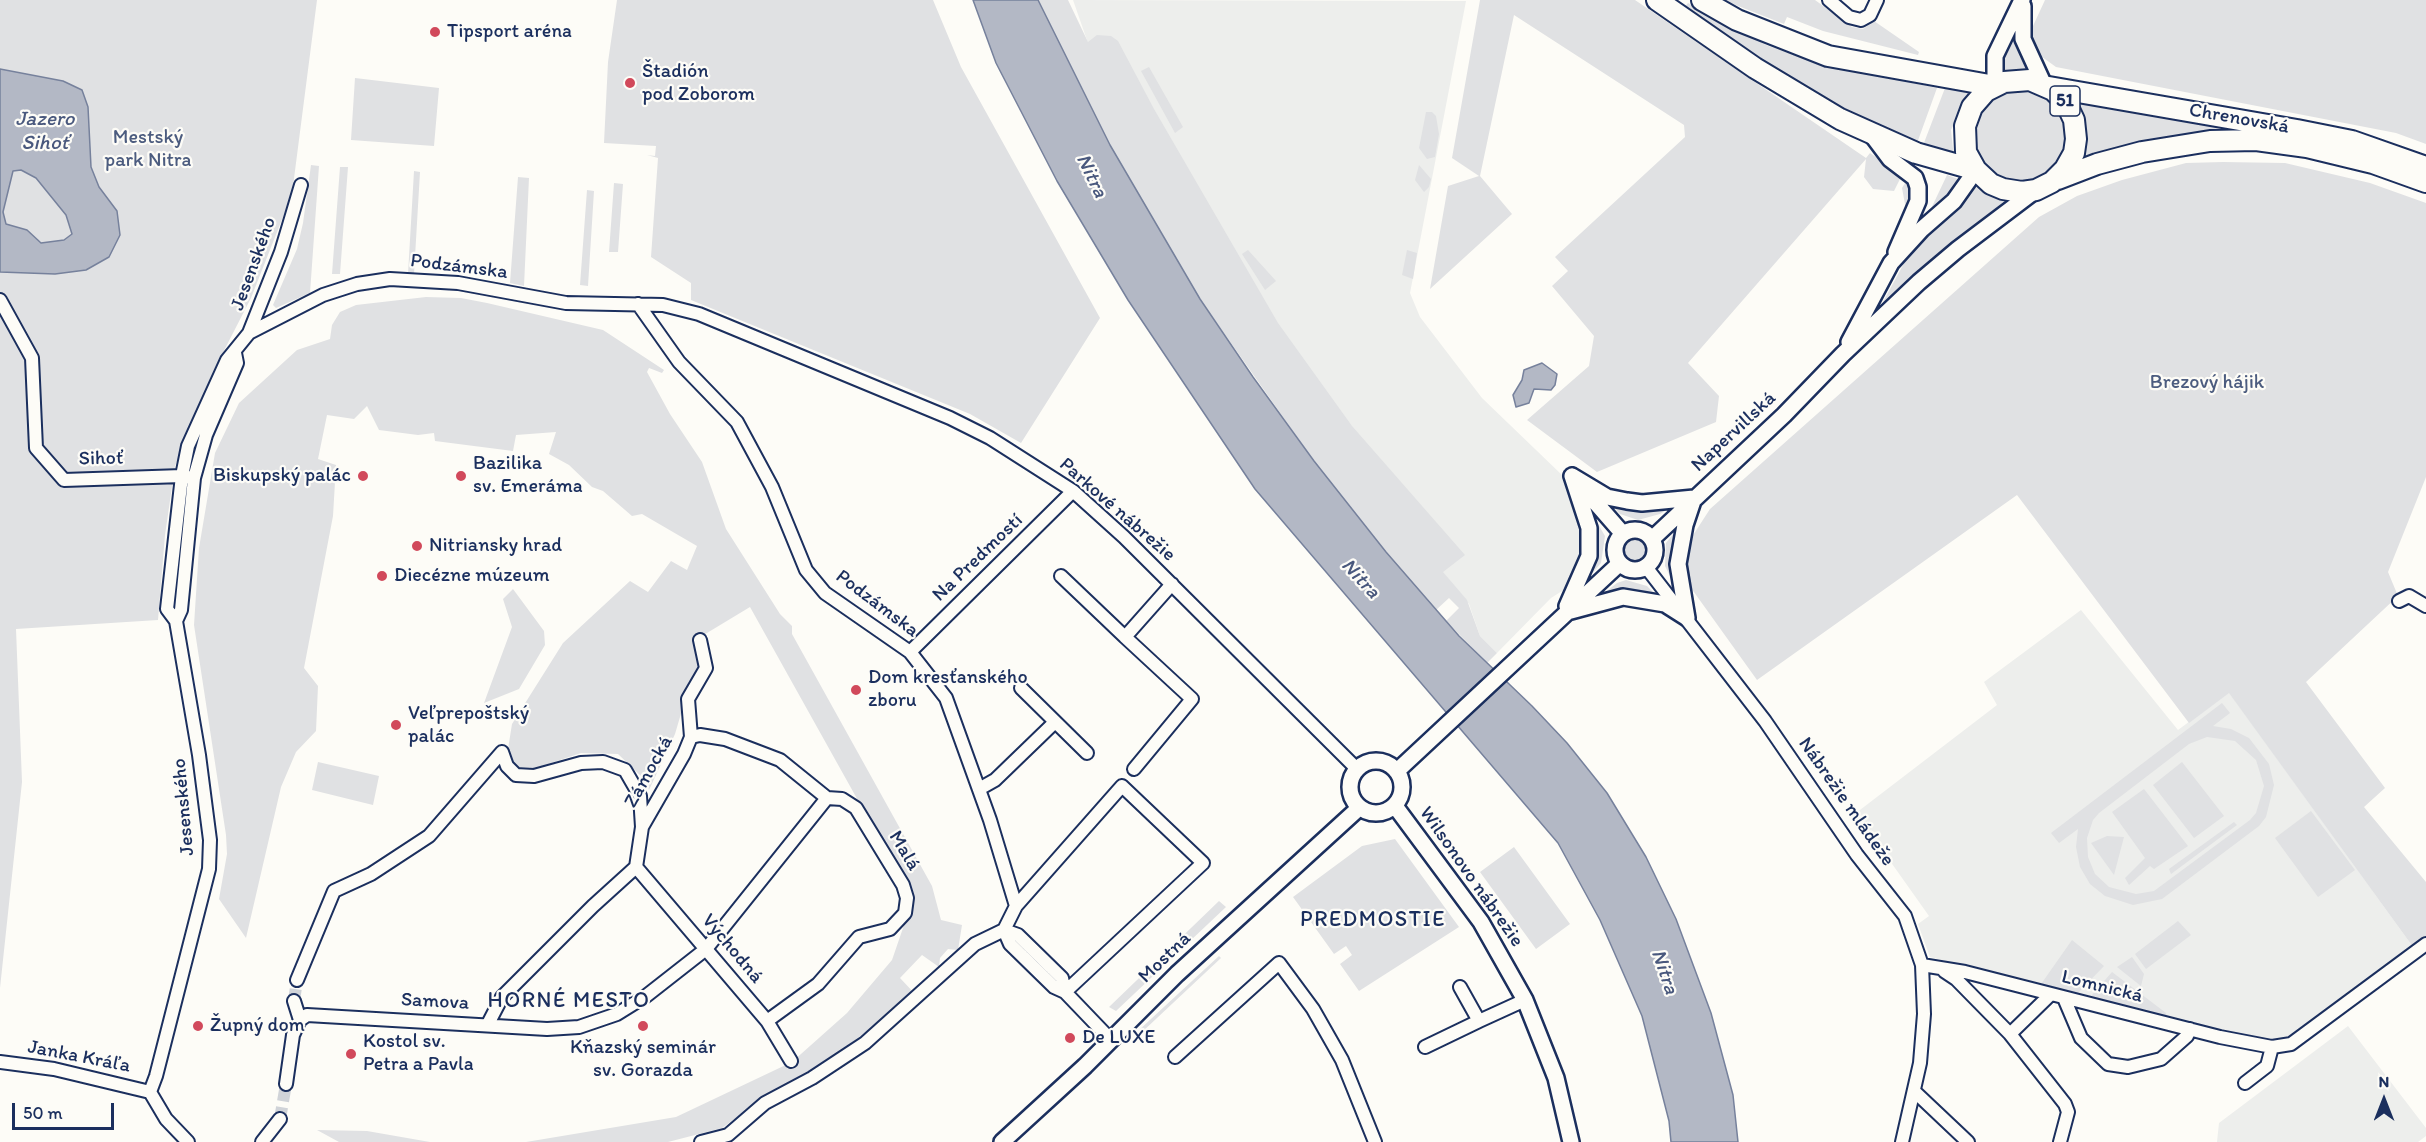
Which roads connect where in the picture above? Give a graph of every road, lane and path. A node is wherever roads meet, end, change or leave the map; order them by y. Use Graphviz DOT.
graph roads {
  1 [pos="1657,0"];
  2 [pos="1702,0"];
  3 [pos="1829,0"];
  4 [pos="1877,0"];
  5 [pos="2023,0"];
  6 [pos="1995,86"];
  7 [pos="2046,86"];
  8 [pos="1872,135"];
  9 [pos="2426,167"];
  10 [pos="1976,170"];
  11 [pos="2056,180"];
  12 [pos="2426,182"];
  13 [pos="301,185"];
  14 [pos="2036,190"];
  15 [pos="1891,263"];
  16 [pos="0,300"];
  17 [pos="638,304"];
  18 [pos="733,327"];
  19 [pos="249,333"];
  20 [pos="1843,354"];
  21 [pos="1572,476"];
  22 [pos="188,477"];
  23 [pos="1073,491"];
  24 [pos="1694,498"];
  25 [pos="1623,534"];
  26 [pos="1652,539"];
  27 [pos="1619,564"];
  28 [pos="1646,567"];
  29 [pos="1061,576"];
  30 [pos="1172,584"];
  31 [pos="2399,601"];
  32 [pos="2426,606"];
  33 [pos="1563,614"];
  34 [pos="1687,618"];
  35 [pos="1125,637"];
  36 [pos="700,640"];
  37 [pos="910,652"];
  38 [pos="1021,688"];
  39 [pos="1055,722"];
  40 [pos="691,737"];
  41 [pos="1087,753"];
  42 [pos="1134,769"];
  43 [pos="1357,769"];
  44 [pos="1397,771"];
  45 [pos="980,789"];
  46 [pos="827,798"];
  47 [pos="1395,806"];
  48 [pos="1359,808"];
  49 [pos="642,826"];
  50 [pos="636,867"];
  51 [pos="1016,906"];
  52 [pos="1004,930"];
  53 [pos="2426,944"];
  54 [pos="706,949"];
  55 [pos="1922,965"];
  56 [pos="1943,970"];
  57 [pos="297,980"];
  58 [pos="1460,987"];
  59 [pos="1065,992"];
  60 [pos="2051,994"];
  61 [pos="2064,998"];
  62 [pos="294,1000"];
  63 [pos="1525,1000"];
  64 [pos="300,1020"];
  65 [pos="766,1021"];
  66 [pos="1479,1021"];
  67 [pos="488,1024"];
  68 [pos="2190,1029"];
  69 [pos="2010,1034"];
  70 [pos="1111,1040"];
  71 [pos="1425,1047"];
  72 [pos="2272,1047"];
  73 [pos="1175,1057"];
  74 [pos="791,1061"];
  75 [pos="0,1062"];
  76 [pos="2245,1083"];
  77 [pos="286,1084"];
  78 [pos="1914,1091"];
  79 [pos="150,1092"];
  80 [pos="280,1119"];
  81 [pos="188,1142"];
  82 [pos="262,1142"];
  83 [pos="701,1142"];
  84 [pos="1002,1142"];
  85 [pos="1375,1142"];
  86 [pos="1571,1142"];
  87 [pos="1902,1142"];
  88 [pos="1968,1142"];
  89 [pos="2060,1142"];
  1 -- 8 [label="main road"];
  2 -- 6 [label="main road, 51"];
  3 -- 4 [label="street"];
  5 -- 6 [label="street"];
  5 -- 7 [label="street"];
  6 -- 7 [label="main road, 51"];
  6 -- 10 [label="main road"];
  7 -- 9 [label="main road, Chrenovská / 51"];
  7 -- 11 [label="main road, 51"];
  8 -- 10 [label="main road"];
  8 -- 15 [label="street"];
  10 -- 14 [label="main road"];
  10 -- 15 [label="street, Napervillská"];
  11 -- 12 [label="main road, Chrenovská"];
  11 -- 14 [label="main road"];
  13 -- 19 [label="street, Jesenského"];
  14 -- 20 [label="street, Napervillská"];
  15 -- 20 [label="street, Napervillská"];
  16 -- 22 [label="street, Sihoť"];
  17 -- 18 [label="street, Podzámska"];
  17 -- 19 [label="street, Podzámska"];
  17 -- 37 [label="street, Podzámska"];
  18 -- 23 [label="street, Parkové nábrežie"];
  19 -- 22 [label="street, Jesenského"];
  20 -- 24 [label="street, Napervillská"];
  21 -- 24 [label="street"];
  21 -- 25 [label="street"];
  21 -- 33 [label="street"];
  22 -- 79 [label="street, Jesenského"];
  23 -- 30 [label="street, Parkové nábrežie"];
  23 -- 37 [label="street, Na Predmostí"];
  24 -- 26 [label="street, Napervillská"];
  24 -- 34 [label="street"];
  25 -- 26 [label="street"];
  25 -- 27 [label="street"];
  26 -- 28 [label="street"];
  27 -- 28 [label="street"];
  27 -- 33 [label="street"];
  28 -- 34 [label="street, Nábrežie mládeže"];
  29 -- 35 [label="street"];
  30 -- 35 [label="street"];
  30 -- 43 [label="street, Parkové nábrežie"];
  31 -- 32 [label="street"];
  33 -- 34 [label="street"];
  33 -- 44 [label="street"];
  34 -- 55 [label="street, Nábrežie mládeže"];
  35 -- 42 [label="street"];
  36 -- 40 [label="street, Zámocká"];
  37 -- 45 [label="street, Podzámska"];
  38 -- 39 [label="street"];
  39 -- 41 [label="street"];
  39 -- 45 [label="street"];
  40 -- 46 [label="street, Zámocká"];
  40 -- 49 [label="street, Zámocká"];
  43 -- 44 [label="street"];
  43 -- 48 [label="street"];
  44 -- 47 [label="street"];
  45 -- 51 [label="street, Podzámska"];
  46 -- 54 [label="street, Samova"];
  46 -- 65 [label="street, Malá"];
  47 -- 48 [label="street"];
  47 -- 63 [label="street, Wilsonovo nábrežie"];
  48 -- 70 [label="street, Mostná"];
  49 -- 50 [label="street"];
  49 -- 57 [label="street"];
  50 -- 54 [label="street, Východná"];
  50 -- 67 [label="street"];
  51 -- 52 [label="street"];
  51 -- 59 [label="street"];
  52 -- 59 [label="street"];
  52 -- 83 [label="street"];
  53 -- 72 [label="street"];
  54 -- 65 [label="street, Východná"];
  54 -- 67 [label="street, Samova"];
  55 -- 56 [label="street, Lomnická"];
  55 -- 78 [label="street, Nábrežie mládeže"];
  56 -- 60 [label="street, Lomnická"];
  56 -- 69 [label="street"];
  58 -- 66 [label="street"];
  59 -- 70 [label="street"];
  60 -- 61 [label="street, Lomnická"];
  60 -- 69 [label="street"];
  61 -- 68 [label="street, Lomnická"];
  61 -- 68 [label="street"];
  62 -- 64 [label="street"];
  63 -- 66 [label="street"];
  63 -- 86 [label="street, Wilsonovo nábrežie"];
  64 -- 67 [label="street, Samova"];
  64 -- 77 [label="street"];
  65 -- 74 [label="street, Východná"];
  66 -- 71 [label="street"];
  68 -- 72 [label="street, Lomnická"];
  69 -- 89 [label="street"];
  70 -- 84 [label="street, Mostná"];
  72 -- 76 [label="street"];
  73 -- 85 [label="street"];
  75 -- 79 [label="street, Janka Kráľa"];
  78 -- 87 [label="street, Nábrežie mládeže"];
  78 -- 88 [label="street"];
  79 -- 81 [label="street"];
  80 -- 82 [label="street"];
}
